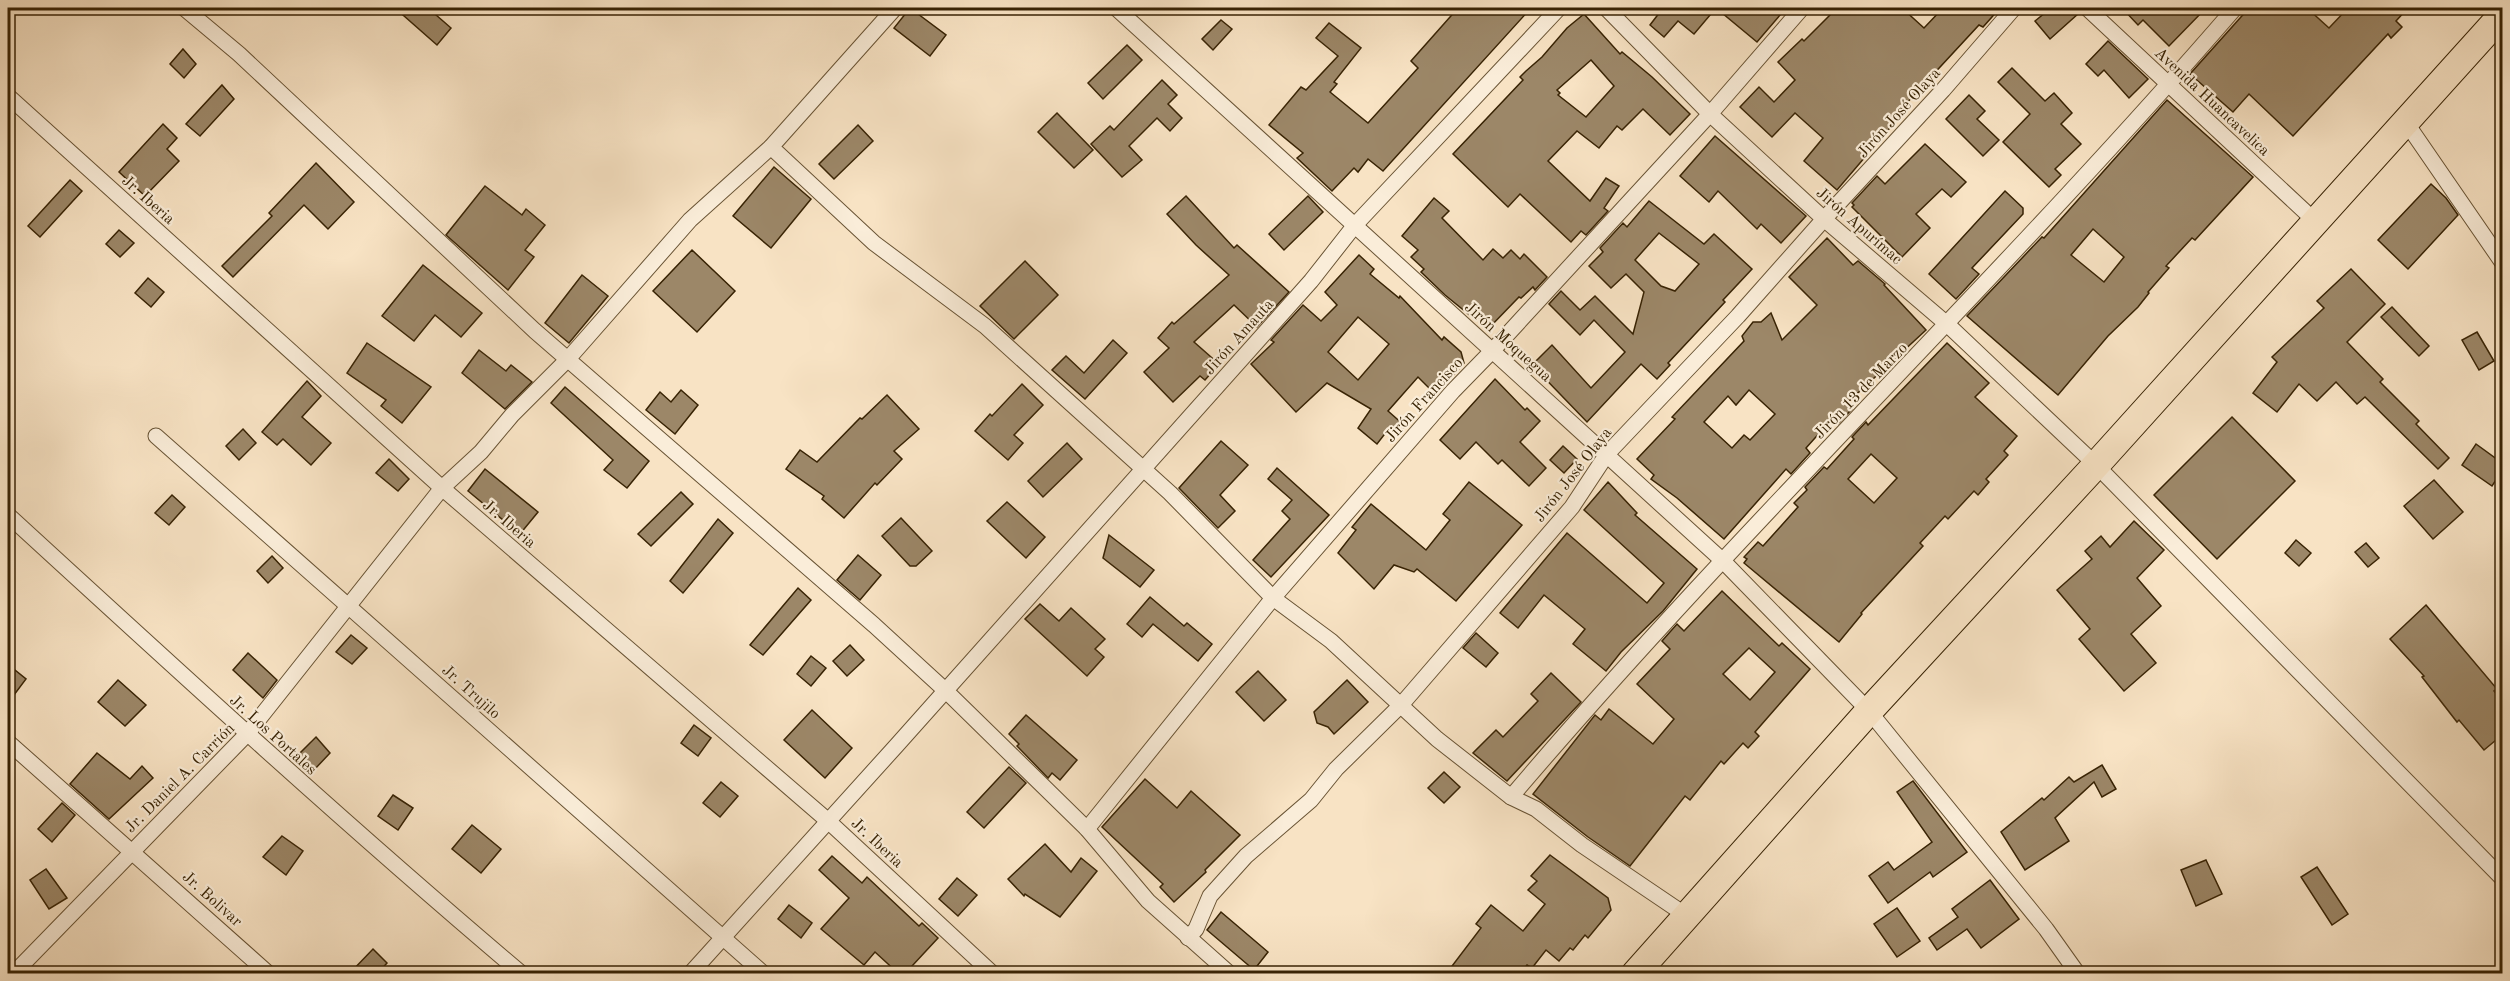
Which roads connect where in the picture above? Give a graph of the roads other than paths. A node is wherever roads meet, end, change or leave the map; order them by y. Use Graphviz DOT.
graph roads {
  1 [pos="184,8"];
  2 [pos="895,8"];
  3 [pos="1116,8"];
  4 [pos="1559,8"];
  5 [pos="1606,8"];
  6 [pos="1802,8"];
  7 [pos="2014,8"];
  8 [pos="2087,8"];
  9 [pos="2235,8"];
  10 [pos="2502,15"];
  11 [pos="2169,84"];
  12 [pos="8,96"];
  13 [pos="1710,114"];
  14 [pos="2405,121"];
  15 [pos="771,147"];
  16 [pos="1824,219"];
  17 [pos="2315,221"];
  18 [pos="1355,225"];
  19 [pos="2502,262"];
  20 [pos="1948,325"];
  21 [pos="1493,350"];
  22 [pos="568,359"];
  23 [pos="156,436"];
  24 [pos="1606,454"];
  25 [pos="2096,465"];
  26 [pos="1143,469"];
  27 [pos="442,488"];
  28 [pos="8,515"];
  29 [pos="1723,561"];
  30 [pos="1273,598"];
  31 [pos="348,605"];
  32 [pos="946,691"];
  33 [pos="1401,705"];
  34 [pos="1869,711"];
  35 [pos="247,735"];
  36 [pos="8,742"];
  37 [pos="1511,797"];
  38 [pos="827,820"];
  39 [pos="1087,829"];
  40 [pos="132,850"];
  41 [pos="2502,878"];
  42 [pos="1687,916"];
  43 [pos="722,937"];
  44 [pos="1188,938"];
  45 [pos="17,966"];
  46 [pos="269,974"];
  47 [pos="522,974"];
  48 [pos="690,974"];
  49 [pos="764,974"];
  50 [pos="993,974"];
  51 [pos="1230,974"];
  52 [pos="1635,974"];
  53 [pos="2078,974"];
  1 -- 22 [label="street"];
  2 -- 15 [label="street, Jr. Daniel A. Carrión"];
  3 -- 18 [label="street, Jirón Moquegua"];
  4 -- 18 [label="street, Jirón Amauta"];
  5 -- 13 [label="street, Jirón Apurímac"];
  6 -- 13 [label="street, Jirón Francisco"];
  7 -- 16 [label="street, Jirón José Olaya"];
  8 -- 11 [label="street, Avenida Huancavelica"];
  9 -- 11 [label="street, Jirón 13 de Marzo"];
  10 -- 14 [label="highway"];
  11 -- 17 [label="street, Avenida Huancavelica"];
  11 -- 20 [label="street, Jirón 13 de Marzo"];
  12 -- 27 [label="street, Jr. Iberia"];
  13 -- 16 [label="street, Jirón Apurímac"];
  13 -- 21 [label="street, Jirón Francisco"];
  14 -- 17 [label="highway"];
  14 -- 19 [label="street"];
  15 -- 22 [label="street, Jr. Daniel A. Carrión"];
  15 -- 26 [label="street"];
  16 -- 20 [label="street, Jirón Apurímac"];
  16 -- 24 [label="street, Jirón José Olaya"];
  17 -- 25 [label="highway"];
  18 -- 21 [label="street, Jirón Moquegua"];
  18 -- 26 [label="street, Jirón Amauta"];
  20 -- 25 [label="street, Jirón Apurímac"];
  20 -- 29 [label="street, Jirón 13 de Marzo"];
  21 -- 24 [label="street, Jirón Moquegua"];
  21 -- 30 [label="street, Jirón Francisco"];
  22 -- 27 [label="street, Jr. Daniel A. Carrión"];
  22 -- 32 [label="street"];
  23 -- 31 [label="street, Jr. Trujilo"];
  24 -- 29 [label="street, Jirón Moquegua"];
  24 -- 33 [label="street, Jirón José Olaya"];
  25 -- 34 [label="highway"];
  25 -- 41 [label="street, Jirón Apurímac"];
  26 -- 30 [label="street"];
  26 -- 32 [label="street, Jirón Amauta"];
  27 -- 31 [label="street, Jr. Daniel A. Carrión"];
  27 -- 38 [label="street, Jr. Iberia"];
  28 -- 35 [label="street, Jr. Los Portales"];
  29 -- 34 [label="street, Jirón Moquegua"];
  29 -- 37 [label="street, Jirón 13 de Marzo"];
  30 -- 33 [label="street"];
  30 -- 39 [label="street, Jirón Francisco"];
  31 -- 35 [label="street, Jr. Daniel A. Carrión"];
  31 -- 43 [label="street, Jr. Trujilo"];
  32 -- 38 [label="street, Jirón Amauta"];
  32 -- 39 [label="street"];
  33 -- 37 [label="street"];
  33 -- 44 [label="street, Jirón José Olaya"];
  34 -- 42 [label="highway"];
  34 -- 53 [label="street, Jirón Moquegua"];
  35 -- 40 [label="street, Jr. Daniel A. Carrión"];
  35 -- 47 [label="street, Jr. Los Portales"];
  36 -- 40 [label="street, Jr. Bolivar"];
  37 -- 42 [label="street"];
  38 -- 43 [label="street, Jirón Amauta"];
  38 -- 50 [label="street, Jr. Iberia"];
  39 -- 44 [label="street"];
  40 -- 45 [label="street, Jr. Daniel A. Carrión"];
  40 -- 46 [label="street, Jr. Bolivar"];
  42 -- 52 [label="highway"];
  43 -- 48 [label="street, Jirón Amauta"];
  43 -- 49 [label="street, Jr. Trujilo"];
  44 -- 51 [label="street"];
}
